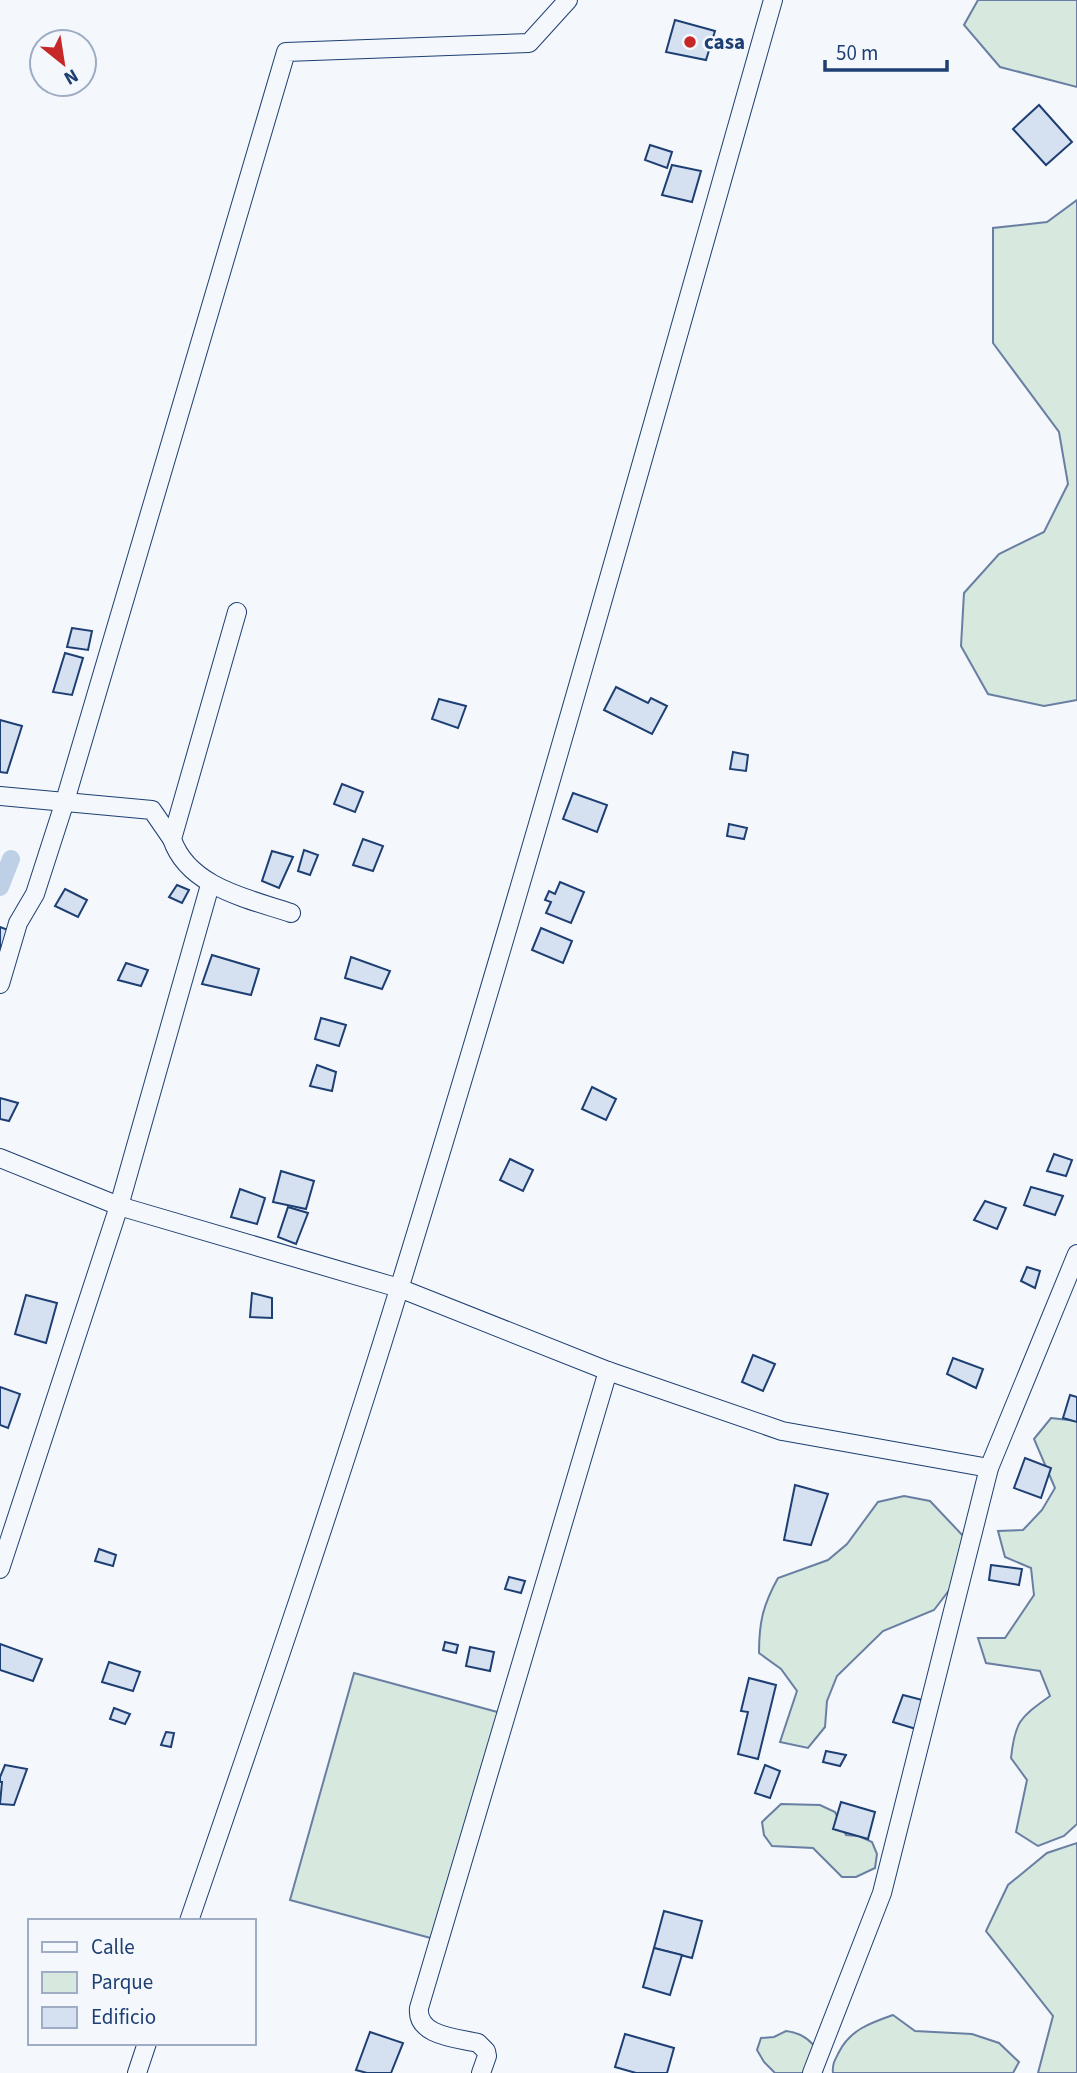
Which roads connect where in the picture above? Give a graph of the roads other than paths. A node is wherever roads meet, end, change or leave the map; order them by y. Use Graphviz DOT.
graph roads {
  1 [pos="568,0"];
  2 [pos="773,0"];
  3 [pos="237,612"];
  4 [pos="0,796"];
  5 [pos="65,801"];
  6 [pos="172,839"];
  7 [pos="210,885"];
  8 [pos="290,914"];
  9 [pos="0,984"];
  10 [pos="0,1158"];
  11 [pos="119,1206"];
  12 [pos="1077,1254"];
  13 [pos="399,1288"];
  14 [pos="608,1371"];
  15 [pos="989,1468"];
  16 [pos="0,1569"];
  17 [pos="190,1919"];
  18 [pos="146,2045"];
  19 [pos="137,2073"];
  20 [pos="481,2073"];
  21 [pos="813,2073"];
  1 -- 5 [label="street"];
  2 -- 13 [label="street"];
  3 -- 6 [label="street"];
  4 -- 5 [label="street"];
  5 -- 6 [label="street"];
  5 -- 9 [label="street"];
  6 -- 7 [label="street"];
  7 -- 8 [label="street"];
  7 -- 11 [label="street"];
  10 -- 11 [label="street"];
  11 -- 13 [label="street"];
  11 -- 16 [label="street"];
  12 -- 15 [label="street"];
  13 -- 14 [label="street"];
  13 -- 17 [label="street"];
  14 -- 15 [label="street"];
  14 -- 20 [label="street"];
  15 -- 21 [label="street"];
  18 -- 19 [label="street"];
}
